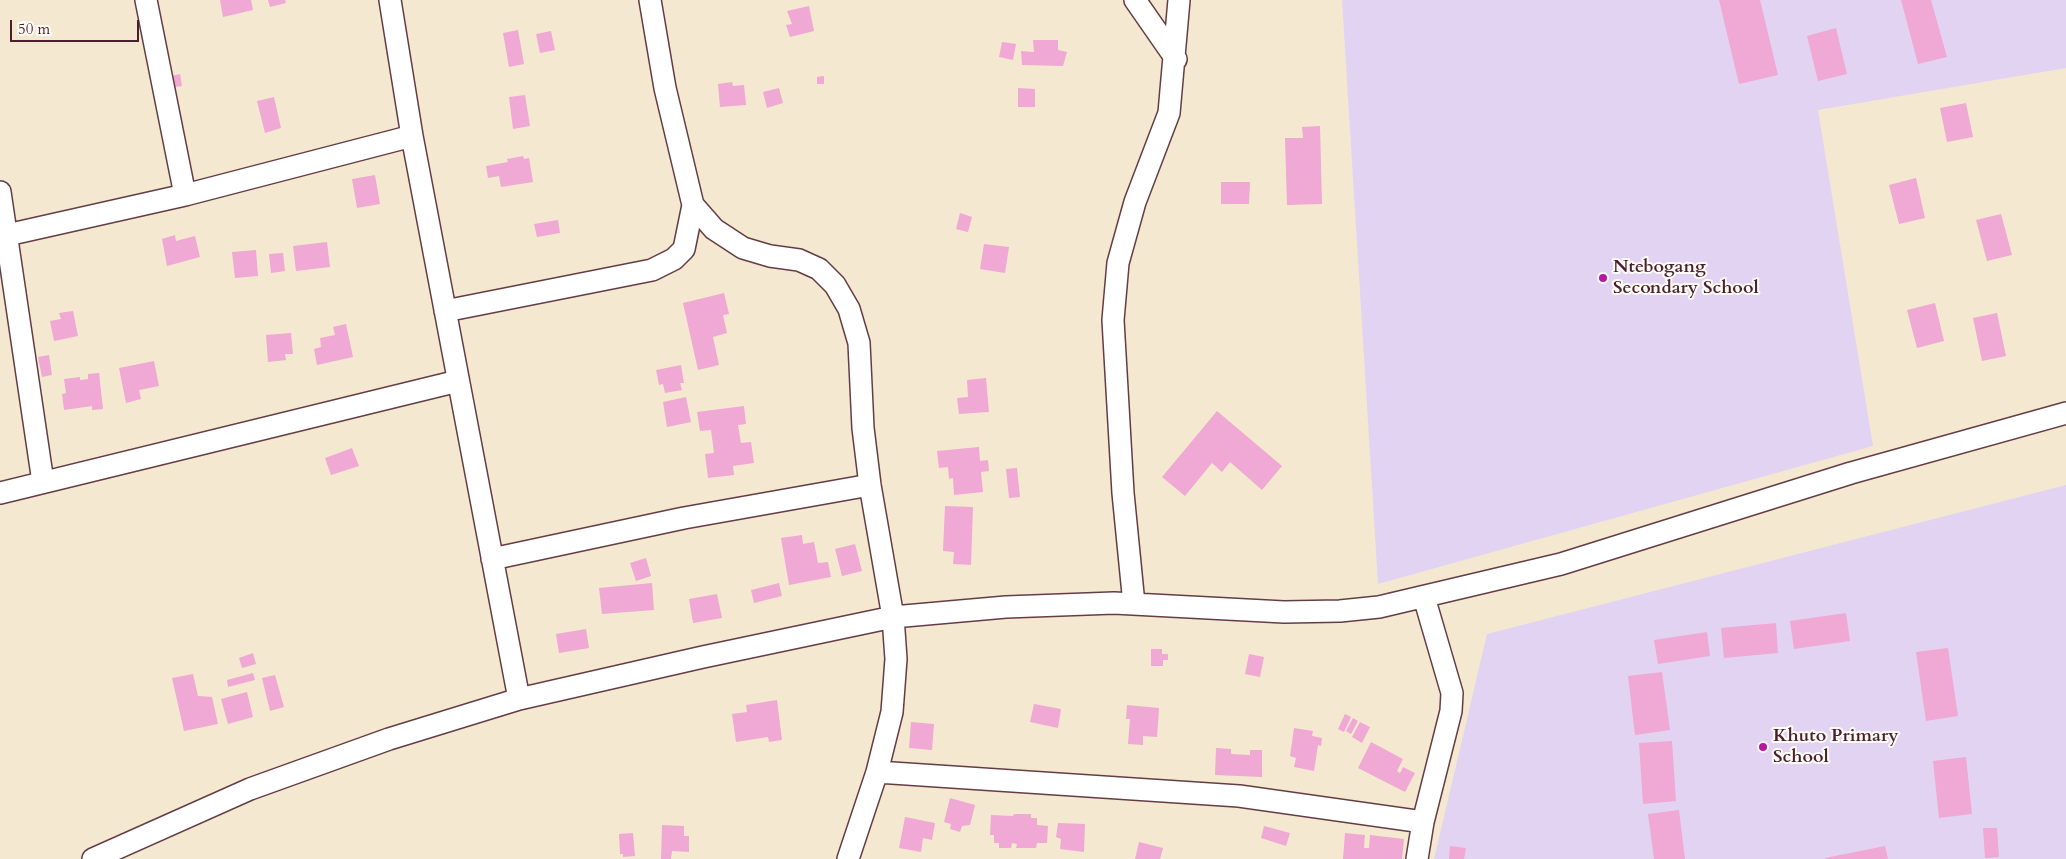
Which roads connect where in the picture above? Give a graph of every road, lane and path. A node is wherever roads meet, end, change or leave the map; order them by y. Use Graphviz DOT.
graph roads {
  1 [pos="146,0"];
  2 [pos="390,0"];
  3 [pos="650,0"];
  4 [pos="1135,0"];
  5 [pos="1179,0"];
  6 [pos="1176,59"];
  7 [pos="412,136"];
  8 [pos="0,192"];
  9 [pos="185,195"];
  10 [pos="693,205"];
  11 [pos="7,235"];
  12 [pos="445,311"];
  13 [pos="458,381"];
  14 [pos="2066,413"];
  15 [pos="43,482"];
  16 [pos="870,485"];
  17 [pos="0,493"];
  18 [pos="492,559"];
  19 [pos="1424,598"];
  20 [pos="1134,604"];
  21 [pos="893,617"];
  22 [pos="519,699"];
  23 [pos="877,772"];
  24 [pos="1422,822"];
  25 [pos="93,859"];
  26 [pos="848,859"];
  27 [pos="1417,859"];
  1 -- 9 [label="street"];
  2 -- 7 [label="street"];
  3 -- 10 [label="street"];
  4 -- 6 [label="street"];
  5 -- 6 [label="street"];
  6 -- 20 [label="street"];
  7 -- 9 [label="street"];
  7 -- 12 [label="street"];
  8 -- 11 [label="street"];
  9 -- 11 [label="street"];
  10 -- 12 [label="street"];
  10 -- 16 [label="street"];
  11 -- 15 [label="street"];
  12 -- 13 [label="street"];
  13 -- 15 [label="street"];
  13 -- 18 [label="street"];
  14 -- 19 [label="street"];
  15 -- 17 [label="street"];
  16 -- 18 [label="street"];
  16 -- 21 [label="street"];
  18 -- 22 [label="street"];
  19 -- 20 [label="street"];
  19 -- 24 [label="street"];
  20 -- 21 [label="street"];
  21 -- 22 [label="street"];
  21 -- 23 [label="street"];
  22 -- 25 [label="street"];
  23 -- 24 [label="street"];
  23 -- 26 [label="street"];
  24 -- 27 [label="street"];
}
